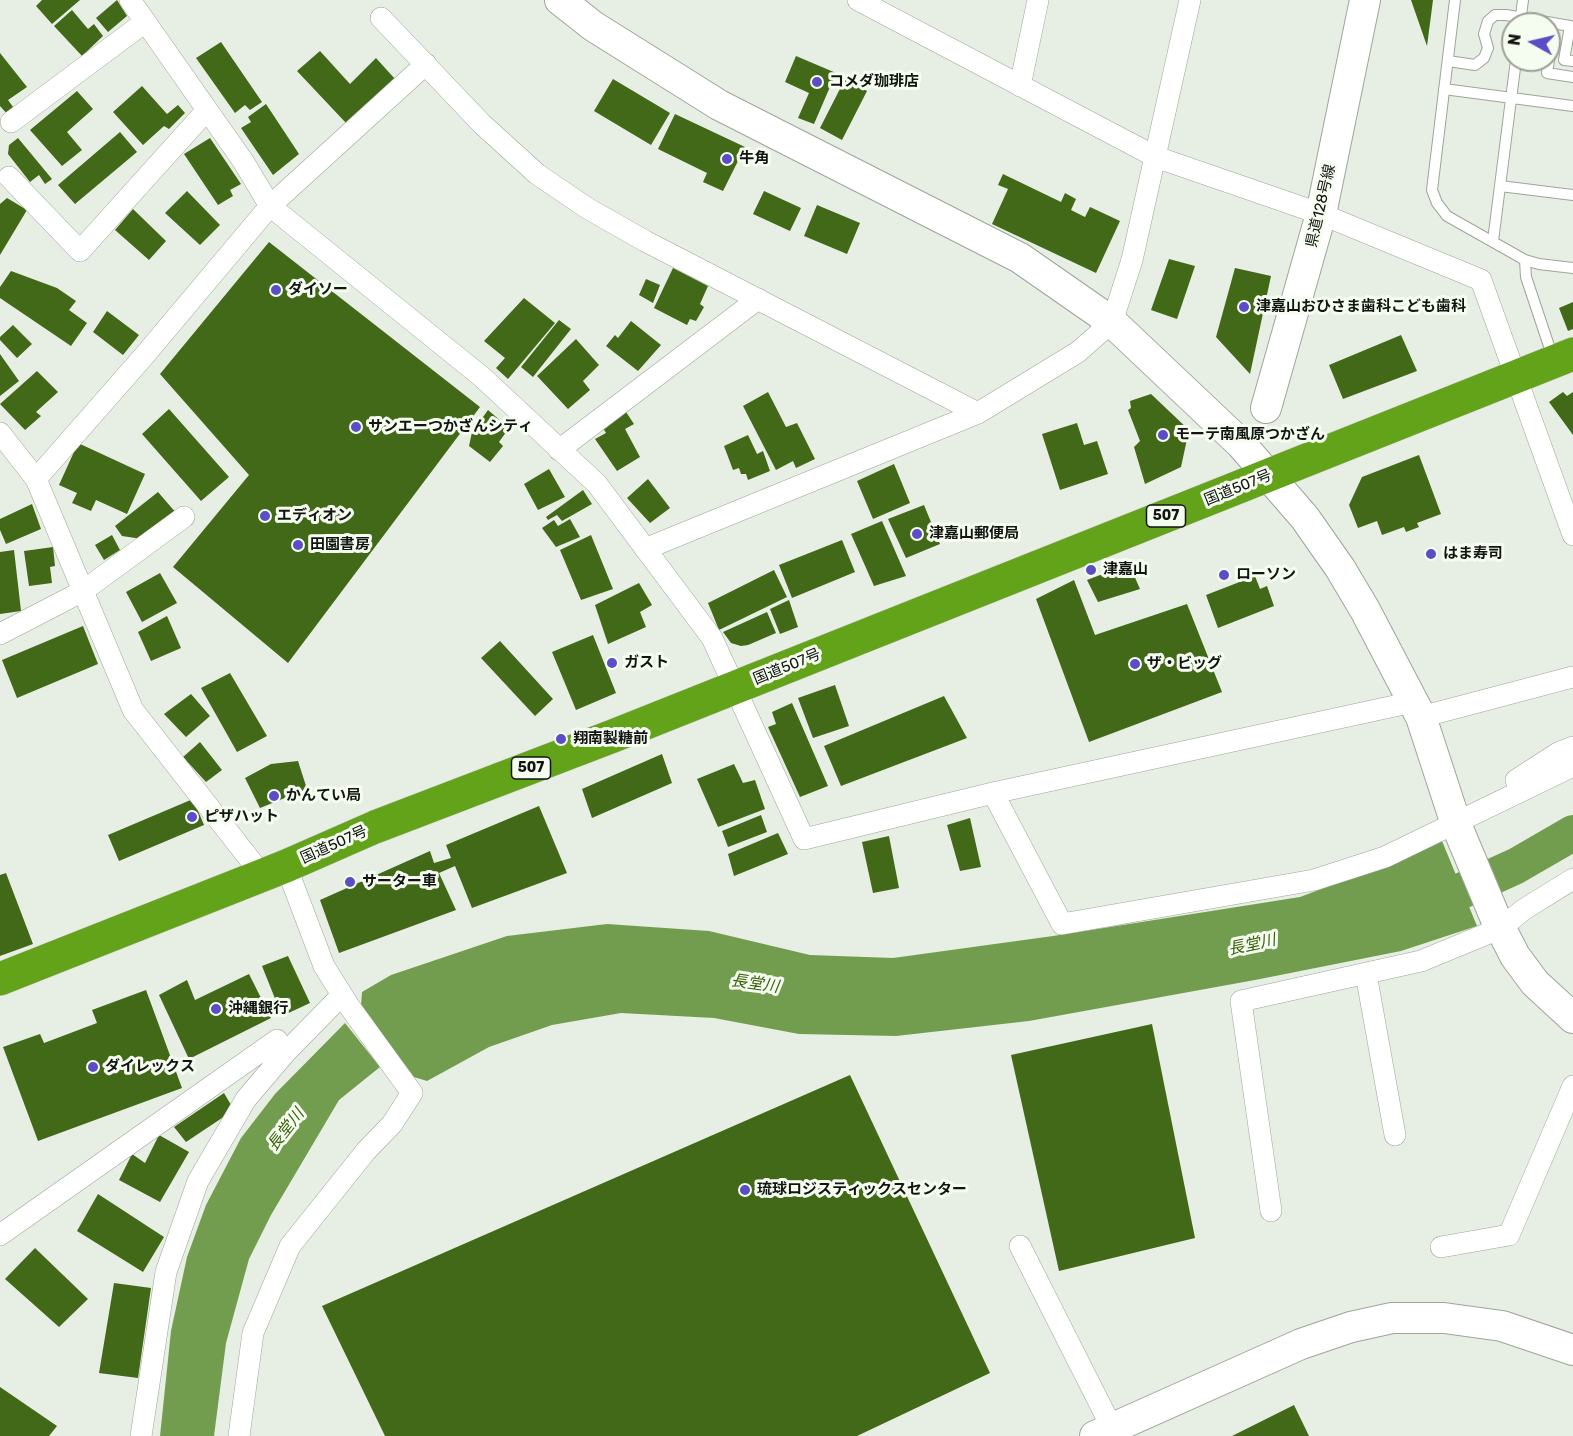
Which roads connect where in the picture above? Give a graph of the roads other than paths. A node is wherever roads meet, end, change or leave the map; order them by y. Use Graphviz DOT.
graph roads {
  1 [pos="130,0"];
  2 [pos="560,0"];
  3 [pos="858,0"];
  4 [pos="1038,0"];
  5 [pos="1190,0"];
  6 [pos="1365,0"];
  7 [pos="1455,0"];
  8 [pos="1501,16"];
  9 [pos="381,18"];
  10 [pos="145,22"];
  11 [pos="1561,25"];
  12 [pos="1448,61"];
  13 [pos="1573,61"];
  14 [pos="426,64"];
  15 [pos="1514,72"];
  16 [pos="1547,72"];
  17 [pos="1573,77"];
  18 [pos="1020,86"];
  19 [pos="1444,90"];
  20 [pos="1511,98"];
  21 [pos="1573,105"];
  22 [pos="207,110"];
  23 [pos="11,122"];
  24 [pos="1156,157"];
  25 [pos="9,177"];
  26 [pos="1500,186"];
  27 [pos="1573,195"];
  28 [pos="270,206"];
  29 [pos="1321,214"];
  30 [pos="1493,242"];
  31 [pos="1526,260"];
  32 [pos="1573,265"];
  33 [pos="758,299"];
  34 [pos="1112,322"];
  35 [pos="1564,358"];
  36 [pos="1515,377"];
  37 [pos="1266,408"];
  38 [pos="978,413"];
  39 [pos="0,433"];
  40 [pos="559,450"];
  41 [pos="1270,475"];
  42 [pos="36,479"];
  43 [pos="184,517"];
  44 [pos="1573,536"];
  45 [pos="645,549"];
  46 [pos="83,591"];
  47 [pos="0,634"];
  48 [pos="1573,677"];
  49 [pos="734,688"];
  50 [pos="1417,710"];
  51 [pos="1568,759"];
  52 [pos="993,792"];
  53 [pos="1480,797"];
  54 [pos="1458,827"];
  55 [pos="274,871"];
  56 [pos="1573,879"];
  57 [pos="1498,922"];
  58 [pos="1366,974"];
  59 [pos="0,979"];
  60 [pos="345,1001"];
  61 [pos="1573,1018"];
  62 [pos="277,1040"];
  63 [pos="1573,1086"];
  64 [pos="1395,1135"];
  65 [pos="1271,1211"];
  66 [pos="0,1235"];
  67 [pos="1020,1246"];
  68 [pos="1440,1247"];
  69 [pos="1573,1350"];
  70 [pos="1104,1432"];
  71 [pos="141,1436"];
  72 [pos="239,1436"];
  1 -- 10 [label="street"];
  2 -- 34 [label="street"];
  3 -- 18 [label="street"];
  4 -- 18 [label="street"];
  5 -- 24 [label="street"];
  6 -- 29 [label="street, 県道128号線"];
  7 -- 12 [label="lane"];
  8 -- 12 [label="lane"];
  9 -- 14 [label="street"];
  10 -- 22 [label="street"];
  10 -- 23 [label="street"];
  11 -- 13 [label="lane"];
  12 -- 19 [label="lane"];
  14 -- 28 [label="street"];
  14 -- 33 [label="street"];
  15 -- 20 [label="lane"];
  16 -- 17 [label="lane"];
  18 -- 24 [label="street"];
  19 -- 20 [label="lane"];
  19 -- 30 [label="lane"];
  20 -- 21 [label="lane"];
  20 -- 26 [label="lane"];
  22 -- 25 [label="street"];
  22 -- 28 [label="street"];
  24 -- 29 [label="street"];
  24 -- 34 [label="street"];
  26 -- 27 [label="lane"];
  26 -- 30 [label="lane"];
  28 -- 40 [label="street"];
  28 -- 42 [label="street"];
  29 -- 36 [label="street"];
  29 -- 37 [label="street, 県道128号線"];
  30 -- 31 [label="lane"];
  31 -- 32 [label="lane"];
  31 -- 35 [label="lane"];
  33 -- 38 [label="street"];
  33 -- 40 [label="street"];
  34 -- 38 [label="street"];
  34 -- 41 [label="street"];
  35 -- 36 [label="highway, 国道507号 / 507"];
  36 -- 41 [label="highway, 国道507号 / 507"];
  36 -- 44 [label="street"];
  38 -- 45 [label="street"];
  39 -- 42 [label="street"];
  40 -- 45 [label="street"];
  41 -- 49 [label="highway, 国道507号 / 507"];
  41 -- 50 [label="street"];
  42 -- 46 [label="street"];
  43 -- 46 [label="street"];
  45 -- 49 [label="street"];
  46 -- 47 [label="street"];
  46 -- 55 [label="street"];
  48 -- 50 [label="street"];
  49 -- 52 [label="street"];
  49 -- 55 [label="highway, 国道507号 / 507"];
  50 -- 52 [label="street"];
  50 -- 54 [label="street"];
  51 -- 53 [label="street"];
  51 -- 54 [label="street"];
  52 -- 54 [label="street"];
  54 -- 57 [label="street"];
  55 -- 59 [label="highway, 国道507号 / 507"];
  55 -- 60 [label="street"];
  56 -- 57 [label="street"];
  57 -- 58 [label="street"];
  57 -- 61 [label="street"];
  58 -- 64 [label="street"];
  58 -- 65 [label="street"];
  60 -- 71 [label="street"];
  60 -- 72 [label="street"];
  62 -- 66 [label="street"];
  63 -- 68 [label="street"];
  67 -- 70 [label="street"];
  69 -- 70 [label="street"];
}
